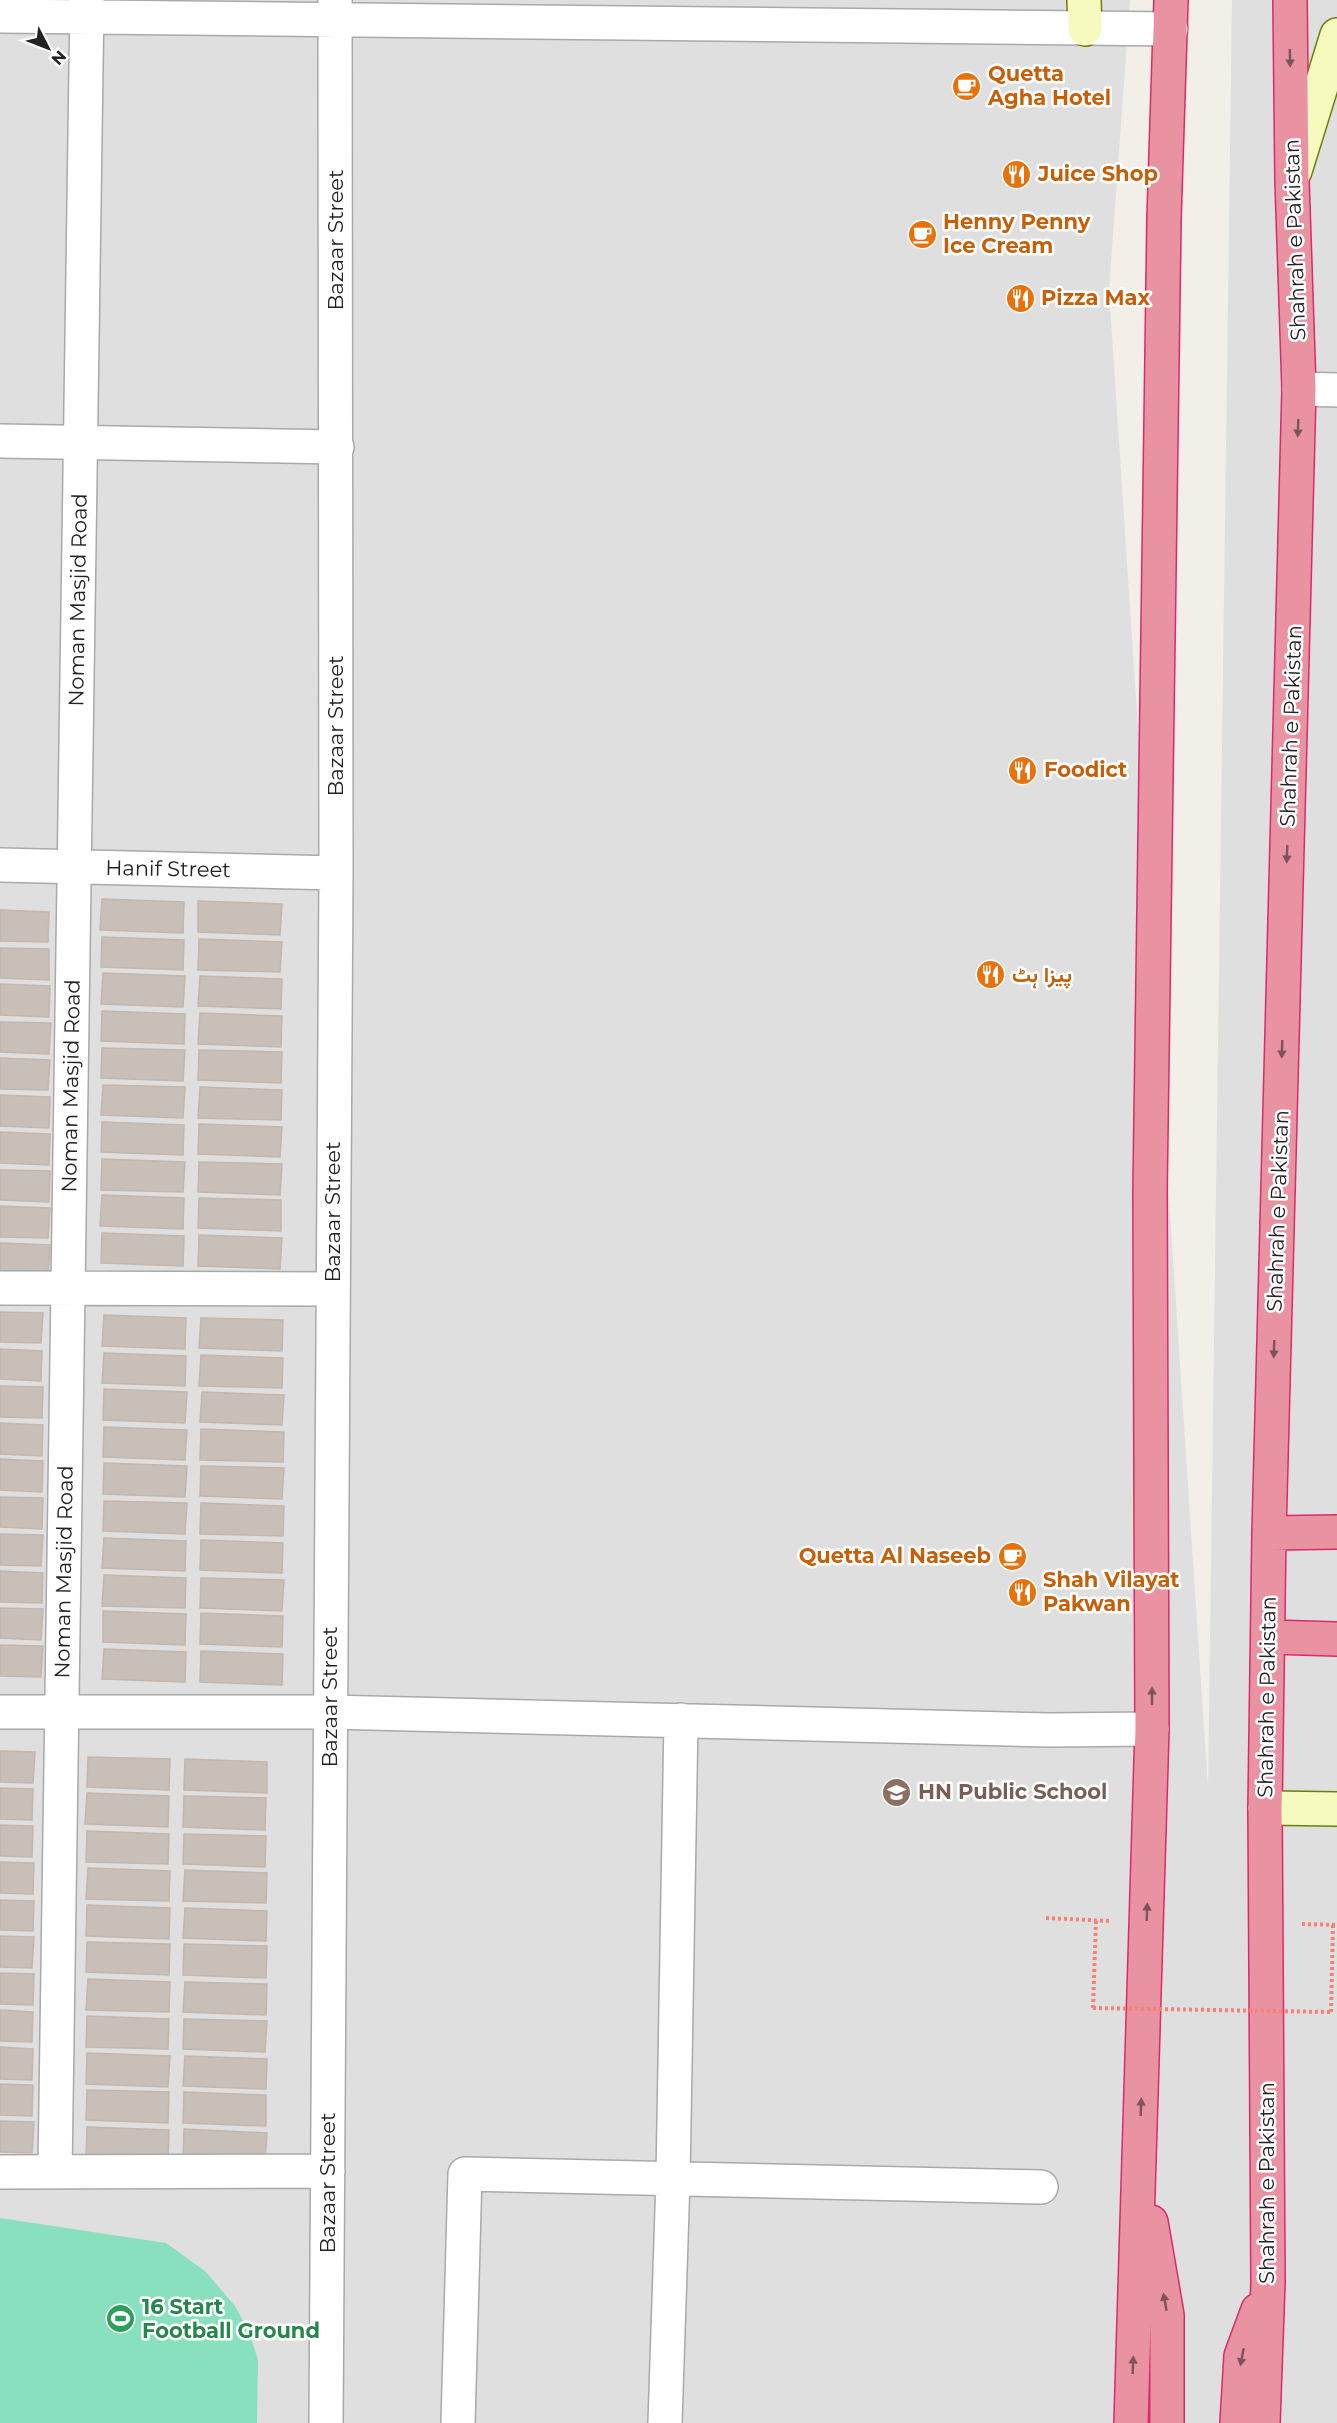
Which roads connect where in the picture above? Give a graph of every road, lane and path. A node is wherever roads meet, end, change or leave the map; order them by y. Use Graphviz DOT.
graph roads {
  1 [pos="1290,0"];
  2 [pos="87,8"];
  3 [pos="335,9"];
  4 [pos="1085,14"];
  5 [pos="1171,15"];
  6 [pos="0,16"];
  7 [pos="1337,35"];
  8 [pos="1292,181"];
  9 [pos="1299,389"];
  10 [pos="1337,390"];
  11 [pos="0,441"];
  12 [pos="81,442"];
  13 [pos="337,447"];
  14 [pos="0,865"];
  15 [pos="75,867"];
  16 [pos="336,873"];
  17 [pos="0,1288"];
  18 [pos="68,1288"];
  19 [pos="332,1289"];
  20 [pos="1337,1532"];
  21 [pos="1269,1533"];
  22 [pos="1269,1637"];
  23 [pos="1337,1639"];
  24 [pos="62,1711"];
  25 [pos="0,1712"];
  26 [pos="329,1712"];
  27 [pos="681,1720"];
  28 [pos="1152,1729"];
  29 [pos="1265,1808"];
  30 [pos="1337,1809"];
  31 [pos="1046,1918"];
  32 [pos="1096,1920"];
  33 [pos="1146,1922"];
  34 [pos="1333,1925"];
  35 [pos="1139,2154"];
  36 [pos="328,2171"];
  37 [pos="0,2172"];
  38 [pos="55,2172"];
  39 [pos="673,2179"];
  40 [pos="1041,2187"];
  41 [pos="1268,2282"];
  42 [pos="326,2423"];
  43 [pos="458,2423"];
  44 [pos="665,2423"];
  45 [pos="1131,2423"];
  46 [pos="1167,2423"];
  47 [pos="1237,2423"];
  48 [pos="1263,2423"];
  1 -- 8 [label="highway, Shahrah e Pakistan, one-way"];
  2 -- 3 [label="street"];
  2 -- 6 [label="street"];
  2 -- 12 [label="street, Noman Masjid Road"];
  3 -- 4 [label="street"];
  3 -- 13 [label="street, Bazaar Street"];
  4 -- 5 [label="street"];
  28 -- 5 [label="highway, one-way"];
  7 -- 8 [label="main road"];
  8 -- 9 [label="highway, Shahrah e Pakistan"];
  9 -- 10 [label="street"];
  9 -- 21 [label="highway, Shahrah e Pakistan, one-way"];
  11 -- 12 [label="street"];
  12 -- 13 [label="street"];
  12 -- 15 [label="street, Noman Masjid Road"];
  13 -- 16 [label="street, Bazaar Street"];
  14 -- 15 [label="street, Hanif Street"];
  15 -- 16 [label="street, Hanif Street"];
  15 -- 18 [label="street, Noman Masjid Road"];
  16 -- 19 [label="street, Bazaar Street"];
  17 -- 18 [label="street"];
  18 -- 19 [label="street"];
  18 -- 24 [label="street, Noman Masjid Road"];
  19 -- 26 [label="street, Bazaar Street"];
  20 -- 21 [label="highway"];
  21 -- 22 [label="highway, Shahrah e Pakistan"];
  22 -- 23 [label="highway"];
  22 -- 29 [label="highway, Shahrah e Pakistan"];
  24 -- 25 [label="street"];
  24 -- 26 [label="street"];
  24 -- 38 [label="street, Noman Masjid Road"];
  26 -- 27 [label="street"];
  26 -- 36 [label="street, Bazaar Street"];
  27 -- 28 [label="street"];
  27 -- 39 [label="street"];
  33 -- 28 [label="highway, one-way"];
  29 -- 30 [label="main road"];
  29 -- 41 [label="highway, Shahrah e Pakistan"];
  31 -- 32 [label="path"];
  32 -- 33 [label="path"];
  32 -- 34 [label="path, bridge"];
  35 -- 33 [label="highway, one-way"];
  45 -- 35 [label="highway, one-way"];
  46 -- 35 [label="highway, one-way"];
  36 -- 38 [label="street"];
  36 -- 42 [label="street, Bazaar Street"];
  37 -- 38 [label="street"];
  39 -- 40 [label="street"];
  39 -- 43 [label="street"];
  39 -- 44 [label="street"];
  41 -- 47 [label="highway, one-way"];
  41 -- 48 [label="highway, Shahrah e Pakistan"];
}
